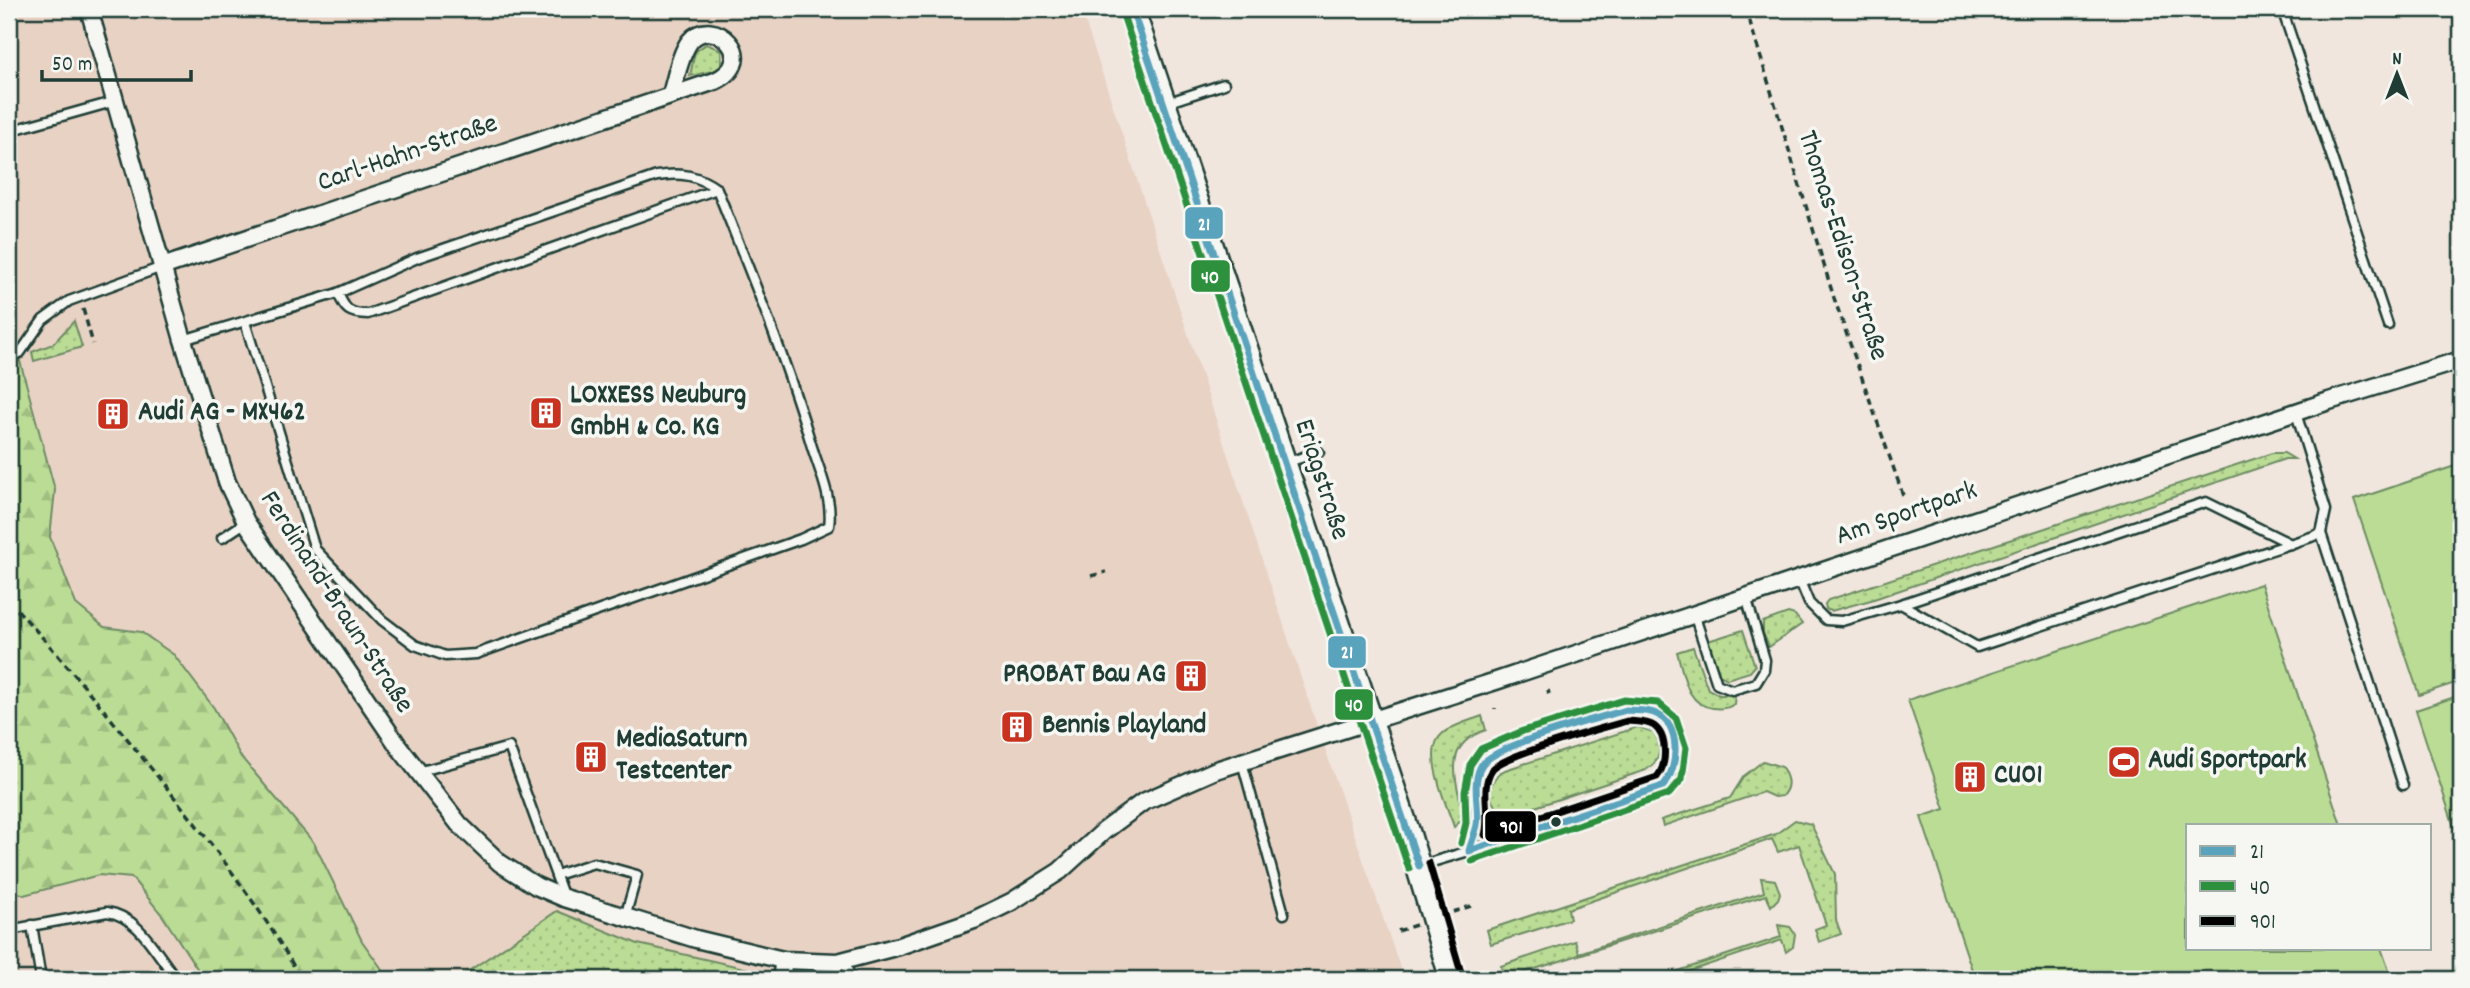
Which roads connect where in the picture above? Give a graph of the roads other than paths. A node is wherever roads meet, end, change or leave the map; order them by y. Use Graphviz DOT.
graph roads {
  1 [pos="89,9"];
  2 [pos="1132,9"];
  3 [pos="2282,9"];
  4 [pos="1224,84"];
  5 [pos="671,94"];
  6 [pos="116,100"];
  7 [pos="1163,104"];
  8 [pos="9,131"];
  9 [pos="717,189"];
  10 [pos="162,267"];
  11 [pos="338,293"];
  12 [pos="245,322"];
  13 [pos="2388,325"];
  14 [pos="183,340"];
  15 [pos="9,356"];
  16 [pos="2461,360"];
  17 [pos="2296,412"];
  18 [pos="1319,452"];
  19 [pos="1284,463"];
  20 [pos="246,522"];
  21 [pos="2321,533"];
  22 [pos="222,538"];
  23 [pos="2291,544"];
  24 [pos="1799,579"];
  25 [pos="1746,597"];
  26 [pos="1901,604"];
  27 [pos="1694,614"];
  28 [pos="1370,721"];
  29 [pos="1242,762"];
  30 [pos="418,772"];
  31 [pos="2403,785"];
  32 [pos="1469,851"];
  33 [pos="1419,866"];
  34 [pos="556,875"];
  35 [pos="564,898"];
  36 [pos="1284,914"];
  37 [pos="625,917"];
  38 [pos="32,925"];
  39 [pos="9,930"];
  40 [pos="783,960"];
  41 [pos="844,960"];
  42 [pos="1451,975"];
  43 [pos="40,979"];
  44 [pos="177,979"];
  45 [pos="782,979"];
  46 [pos="851,979"];
  1 -- 6 [label="street, Ferdinand-Braun-Straße"];
  2 -- 7 [label="street, Eriagstraße"];
  3 -- 13 [label="lane"];
  4 -- 7 [label="lane"];
  5 -- 10 [label="street, Carl-Hahn-Straße"];
  6 -- 8 [label="lane"];
  6 -- 10 [label="street, Ferdinand-Braun-Straße"];
  7 -- 19 [label="street, Eriagstraße"];
  9 -- 11 [label="lane"];
  9 -- 11 [label="lane"];
  9 -- 12 [label="lane"];
  10 -- 14 [label="street, Ferdinand-Braun-Straße"];
  10 -- 15 [label="lane"];
  11 -- 12 [label="lane"];
  12 -- 14 [label="lane"];
  14 -- 20 [label="street, Ferdinand-Braun-Straße"];
  16 -- 17 [label="street, Am Sportpark"];
  17 -- 21 [label="lane"];
  17 -- 24 [label="street, Am Sportpark"];
  18 -- 19 [label="lane"];
  19 -- 28 [label="street, Eriagstraße"];
  20 -- 22 [label="lane"];
  20 -- 30 [label="street, Ferdinand-Braun-Straße"];
  21 -- 23 [label="lane"];
  21 -- 31 [label="lane"];
  23 -- 26 [label="lane"];
  23 -- 26 [label="lane"];
  24 -- 25 [label="street, Am Sportpark"];
  24 -- 26 [label="lane"];
  25 -- 27 [label="street, Am Sportpark"];
  25 -- 27 [label="lane"];
  27 -- 28 [label="street, Am Sportpark"];
  28 -- 29 [label="street, Ferdinand-Braun-Straße"];
  28 -- 33 [label="street, Eriagstraße"];
  29 -- 36 [label="lane"];
  29 -- 41 [label="street, Ferdinand-Braun-Straße"];
  30 -- 34 [label="lane"];
  30 -- 35 [label="street, Ferdinand-Braun-Straße"];
  32 -- 32 [label="lane"];
  32 -- 33 [label="lane"];
  33 -- 42 [label="street, Eriagstraße"];
  34 -- 35 [label="lane"];
  34 -- 37 [label="lane"];
  35 -- 37 [label="street, Ferdinand-Braun-Straße"];
  37 -- 40 [label="street, Ferdinand-Braun-Straße"];
  38 -- 39 [label="lane"];
  38 -- 43 [label="lane"];
  38 -- 44 [label="lane"];
  40 -- 41 [label="street, Ferdinand-Braun-Straße"];
  40 -- 45 [label="street"];
  41 -- 46 [label="lane"];
}
